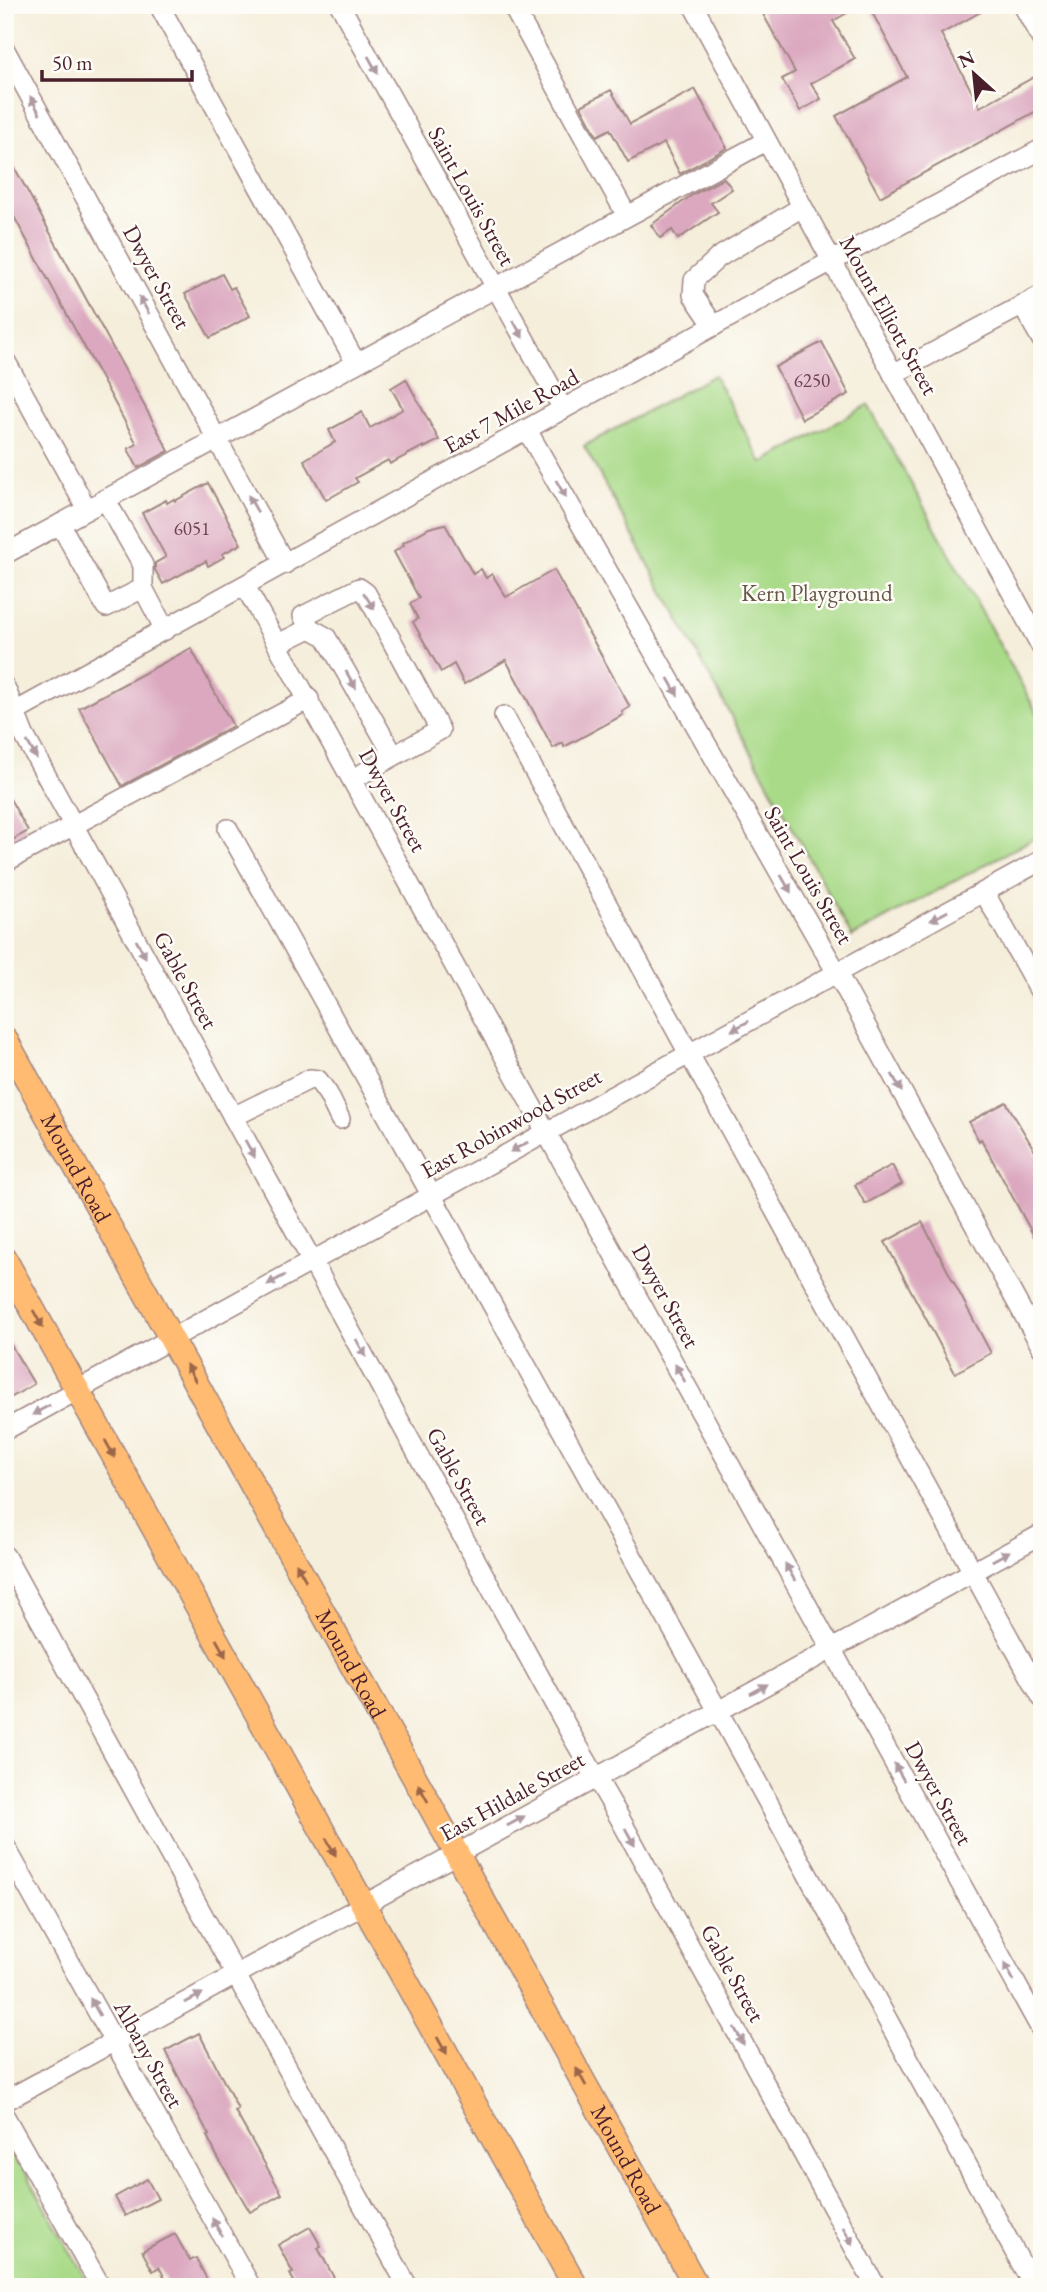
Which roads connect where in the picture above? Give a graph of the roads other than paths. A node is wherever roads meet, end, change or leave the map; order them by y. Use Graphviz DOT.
graph roads {
  1 [pos="159,5"];
  2 [pos="340,5"];
  3 [pos="512,5"];
  4 [pos="693,5"];
  5 [pos="1023,5"];
  6 [pos="1042,40"];
  7 [pos="5,50"];
  8 [pos="766,141"];
  9 [pos="1042,149"];
  10 [pos="802,207"];
  11 [pos="627,216"];
  12 [pos="831,261"];
  13 [pos="495,287"];
  14 [pos="1042,295"];
  15 [pos="1023,305"];
  16 [pos="714,326"];
  17 [pos="1042,340"];
  18 [pos="5,360"];
  19 [pos="356,363"];
  20 [pos="893,374"];
  21 [pos="563,409"];
  22 [pos="527,430"];
  23 [pos="216,438"];
  24 [pos="105,499"];
  25 [pos="87,509"];
  26 [pos="60,524"];
  27 [pos="5,554"];
  28 [pos="285,564"];
  29 [pos="245,586"];
  30 [pos="143,588"];
  31 [pos="310,628"];
  32 [pos="165,630"];
  33 [pos="278,644"];
  34 [pos="1042,648"];
  35 [pos="5,687"];
  36 [pos="309,699"];
  37 [pos="10,715"];
  38 [pos="504,716"];
  39 [pos="394,756"];
  40 [pos="353,779"];
  41 [pos="73,825"];
  42 [pos="228,829"];
  43 [pos="1042,860"];
  44 [pos="5,862"];
  45 [pos="984,892"];
  46 [pos="837,973"];
  47 [pos="1042,995"];
  48 [pos="5,1039"];
  49 [pos="689,1054"];
  50 [pos="233,1117"];
  51 [pos="340,1119"];
  52 [pos="547,1132"];
  53 [pos="431,1195"];
  54 [pos="5,1260"];
  55 [pos="312,1260"];
  56 [pos="171,1337"];
  57 [pos="1042,1348"];
  58 [pos="77,1390"];
  59 [pos="5,1430"];
  60 [pos="1042,1534"];
  61 [pos="5,1556"];
  62 [pos="972,1572"];
  63 [pos="832,1648"];
  64 [pos="1042,1698"];
  65 [pos="718,1711"];
  66 [pos="596,1777"];
  67 [pos="5,1846"];
  68 [pos="456,1854"];
  69 [pos="363,1905"];
  70 [pos="235,1976"];
  71 [pos="1042,2031"];
  72 [pos="114,2042"];
  73 [pos="5,2101"];
  74 [pos="5,2117"];
  75 [pos="101,2287"];
  76 [pos="251,2287"];
  77 [pos="408,2287"];
  78 [pos="576,2287"];
  79 [pos="697,2287"];
  80 [pos="876,2287"];
  81 [pos="1034,2287"];
  1 -- 19 [label="street"];
  2 -- 13 [label="street, Saint Louis Street, one-way"];
  3 -- 11 [label="street"];
  4 -- 8 [label="street, Mount Elliott Street"];
  5 -- 6 [label="street"];
  23 -- 7 [label="street, Dwyer Street, one-way"];
  8 -- 10 [label="street, Mount Elliott Street"];
  8 -- 11 [label="street"];
  9 -- 12 [label="street, East 7 Mile Road"];
  10 -- 12 [label="street, Mount Elliott Street"];
  10 -- 16 [label="street"];
  11 -- 13 [label="street"];
  12 -- 16 [label="street, East 7 Mile Road"];
  12 -- 20 [label="street, Mount Elliott Street"];
  13 -- 19 [label="street"];
  13 -- 21 [label="street, Saint Louis Street, one-way"];
  14 -- 15 [label="street"];
  15 -- 17 [label="street"];
  15 -- 20 [label="street"];
  16 -- 21 [label="street, East 7 Mile Road"];
  18 -- 25 [label="street"];
  19 -- 23 [label="street"];
  20 -- 34 [label="street, Mount Elliott Street"];
  21 -- 22 [label="street, East 7 Mile Road"];
  22 -- 28 [label="street, East 7 Mile Road"];
  22 -- 46 [label="street, Saint Louis Street, one-way"];
  23 -- 24 [label="street"];
  28 -- 23 [label="street, Dwyer Street, one-way"];
  24 -- 25 [label="street"];
  24 -- 30 [label="street"];
  25 -- 26 [label="street"];
  26 -- 27 [label="street"];
  26 -- 30 [label="street"];
  28 -- 29 [label="street, East 7 Mile Road"];
  29 -- 32 [label="street, East 7 Mile Road"];
  29 -- 33 [label="street, Dwyer Street"];
  30 -- 32 [label="street"];
  31 -- 33 [label="street"];
  31 -- 39 [label="street, one-way"];
  31 -- 39 [label="street, one-way"];
  32 -- 37 [label="street, East 7 Mile Road"];
  33 -- 36 [label="street, Dwyer Street"];
  35 -- 37 [label="street, Gable Street"];
  36 -- 40 [label="street, Dwyer Street"];
  36 -- 41 [label="street"];
  37 -- 41 [label="street, Gable Street, one-way"];
  38 -- 49 [label="street"];
  39 -- 40 [label="street"];
  40 -- 52 [label="street, Dwyer Street"];
  41 -- 44 [label="street"];
  41 -- 50 [label="street, Gable Street, one-way"];
  42 -- 53 [label="street"];
  43 -- 45 [label="street, East Robinwood Street"];
  45 -- 46 [label="street, East Robinwood Street, one-way"];
  45 -- 47 [label="street"];
  46 -- 49 [label="street, East Robinwood Street, one-way"];
  46 -- 57 [label="street, Saint Louis Street, one-way"];
  48 -- 56 [label="main road, Mound Road"];
  49 -- 52 [label="street, East Robinwood Street"];
  49 -- 62 [label="street"];
  50 -- 51 [label="street"];
  50 -- 55 [label="street, Gable Street, one-way"];
  52 -- 53 [label="street, East Robinwood Street, one-way"];
  63 -- 52 [label="street, Dwyer Street, one-way"];
  53 -- 55 [label="street, East Robinwood Street"];
  53 -- 65 [label="street"];
  54 -- 58 [label="main road, one-way"];
  55 -- 56 [label="street, East Robinwood Street, one-way"];
  55 -- 66 [label="street, Gable Street, one-way"];
  56 -- 58 [label="street, East Robinwood Street"];
  68 -- 56 [label="main road, Mound Road, one-way"];
  58 -- 59 [label="street, East Robinwood Street, one-way"];
  58 -- 69 [label="main road, one-way"];
  62 -- 60 [label="street, East Hildale Street, one-way"];
  61 -- 70 [label="street"];
  62 -- 63 [label="street, East Hildale Street"];
  62 -- 64 [label="street"];
  65 -- 63 [label="street, East Hildale Street, one-way"];
  71 -- 63 [label="street, Dwyer Street, one-way"];
  65 -- 66 [label="street, East Hildale Street"];
  65 -- 81 [label="street"];
  68 -- 66 [label="street, East Hildale Street, one-way"];
  66 -- 80 [label="street, Gable Street, one-way"];
  72 -- 67 [label="street, Albany Street, one-way"];
  68 -- 69 [label="street, East Hildale Street"];
  79 -- 68 [label="main road, Mound Road, one-way"];
  69 -- 70 [label="street, East Hildale Street"];
  69 -- 78 [label="main road, one-way"];
  72 -- 70 [label="street, East Hildale Street, one-way"];
  70 -- 77 [label="street"];
  72 -- 73 [label="street, East Hildale Street"];
  76 -- 72 [label="street, Albany Street, one-way"];
  74 -- 75 [label="street"];
}
